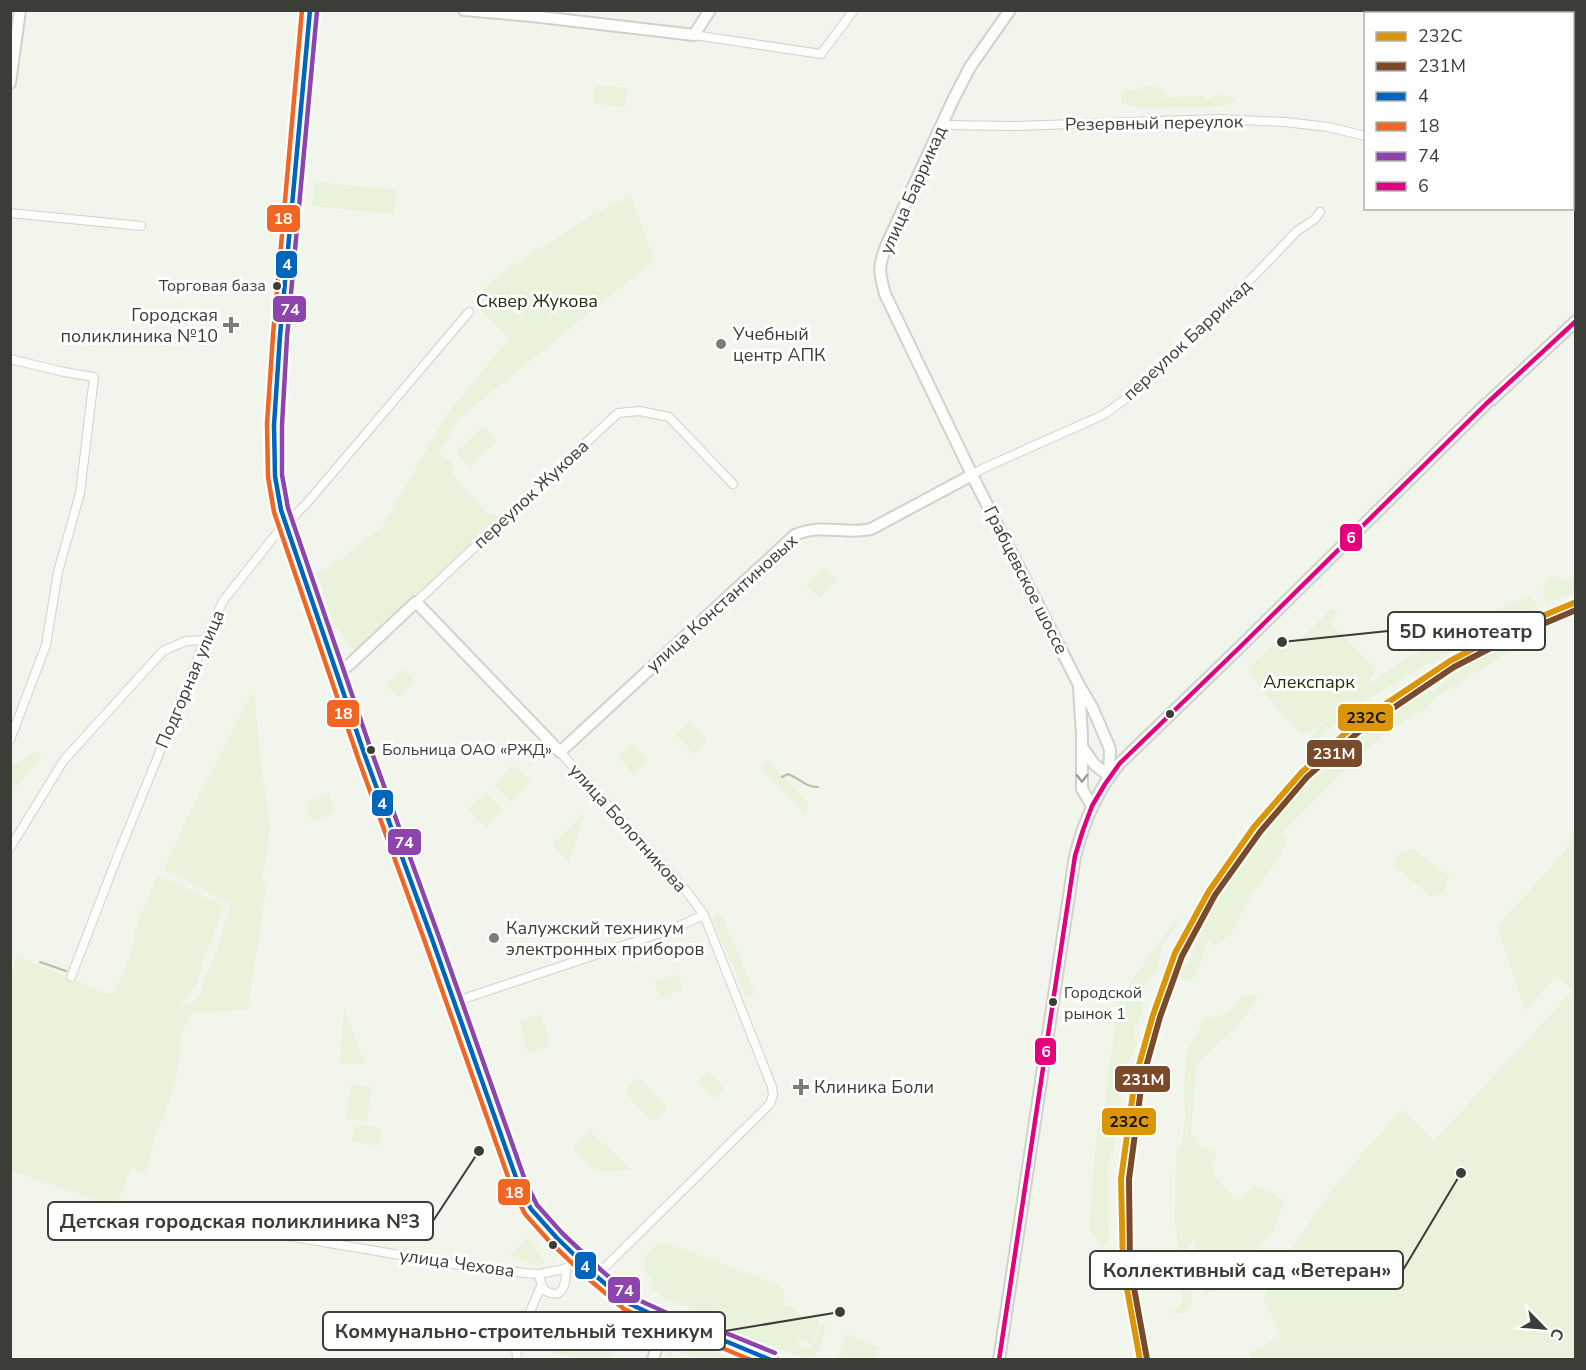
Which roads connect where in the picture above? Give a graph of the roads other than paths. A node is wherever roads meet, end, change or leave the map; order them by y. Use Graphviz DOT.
graph roads {
  1 [pos="20,10"];
  2 [pos="310,10"];
  3 [pos="464,10"];
  4 [pos="710,10"];
  5 [pos="854,10"];
  6 [pos="1010,10"];
  7 [pos="694,34"];
  8 [pos="10,83"];
  9 [pos="941,125"];
  10 [pos="1364,136"];
  11 [pos="1320,212"];
  12 [pos="10,213"];
  13 [pos="141,226"];
  14 [pos="469,312"];
  15 [pos="1575,321"];
  16 [pos="10,359"];
  17 [pos="972,475"];
  18 [pos="733,484"];
  19 [pos="286,524"];
  20 [pos="416,602"];
  21 [pos="205,640"];
  22 [pos="337,671"];
  23 [pos="1079,685"];
  24 [pos="1102,731"];
  25 [pos="1082,735"];
  26 [pos="10,740"];
  27 [pos="1108,744"];
  28 [pos="1082,748"];
  29 [pos="560,752"];
  30 [pos="1131,753"];
  31 [pos="1110,776"];
  32 [pos="1092,806"];
  33 [pos="10,848"];
  34 [pos="704,915"];
  35 [pos="71,977"];
  36 [pos="454,1002"];
  37 [pos="227,1226"];
  38 [pos="579,1259"];
  39 [pos="566,1268"];
  40 [pos="539,1274"];
  41 [pos="596,1276"];
  42 [pos="542,1286"];
  43 [pos="664,1320"];
  44 [pos="517,1359"];
  45 [pos="653,1359"];
  46 [pos="772,1359"];
  47 [pos="999,1359"];
  1 -- 8 [label="street"];
  2 -- 19 [label="main road"];
  3 -- 7 [label="street"];
  4 -- 7 [label="street"];
  5 -- 7 [label="street"];
  6 -- 9 [label="street, улица Баррикад"];
  9 -- 10 [label="street, Резервный переулок"];
  9 -- 17 [label="street, улица Баррикад"];
  11 -- 17 [label="street, переулок Баррикад"];
  12 -- 13 [label="street"];
  14 -- 19 [label="street, Подгорная улица"];
  15 -- 30 [label="street"];
  16 -- 26 [label="street"];
  17 -- 23 [label="street, Грабцевское шоссе"];
  17 -- 29 [label="street, улица Константиновых"];
  18 -- 20 [label="street, переулок Жукова"];
  19 -- 21 [label="street, Подгорная улица"];
  19 -- 22 [label="main road"];
  20 -- 22 [label="street, переулок Жукова"];
  20 -- 29 [label="street, улица Болотникова"];
  21 -- 33 [label="street"];
  21 -- 35 [label="street, Подгорная улица"];
  22 -- 36 [label="main road"];
  23 -- 24 [label="street, Грабцевское шоссе"];
  23 -- 25 [label="street, Грабцевское шоссе"];
  24 -- 25 [label="street"];
  24 -- 27 [label="street, Грабцевское шоссе"];
  25 -- 28 [label="street, Грабцевское шоссе"];
  27 -- 30 [label="street"];
  27 -- 31 [label="street"];
  28 -- 31 [label="street"];
  28 -- 32 [label="street, Грабцевское шоссе, one-way"];
  29 -- 34 [label="street, улица Болотникова"];
  30 -- 31 [label="street"];
  31 -- 32 [label="street"];
  32 -- 47 [label="street"];
  34 -- 36 [label="street"];
  34 -- 41 [label="street, улица Болотникова"];
  36 -- 38 [label="main road"];
  37 -- 40 [label="street, улица Чехова"];
  38 -- 39 [label="street, улица Чехова"];
  38 -- 41 [label="main road"];
  39 -- 40 [label="street, улица Чехова"];
  39 -- 42 [label="street"];
  40 -- 42 [label="street"];
  41 -- 43 [label="main road"];
  42 -- 44 [label="street"];
  43 -- 45 [label="street"];
  43 -- 46 [label="main road"];
}
